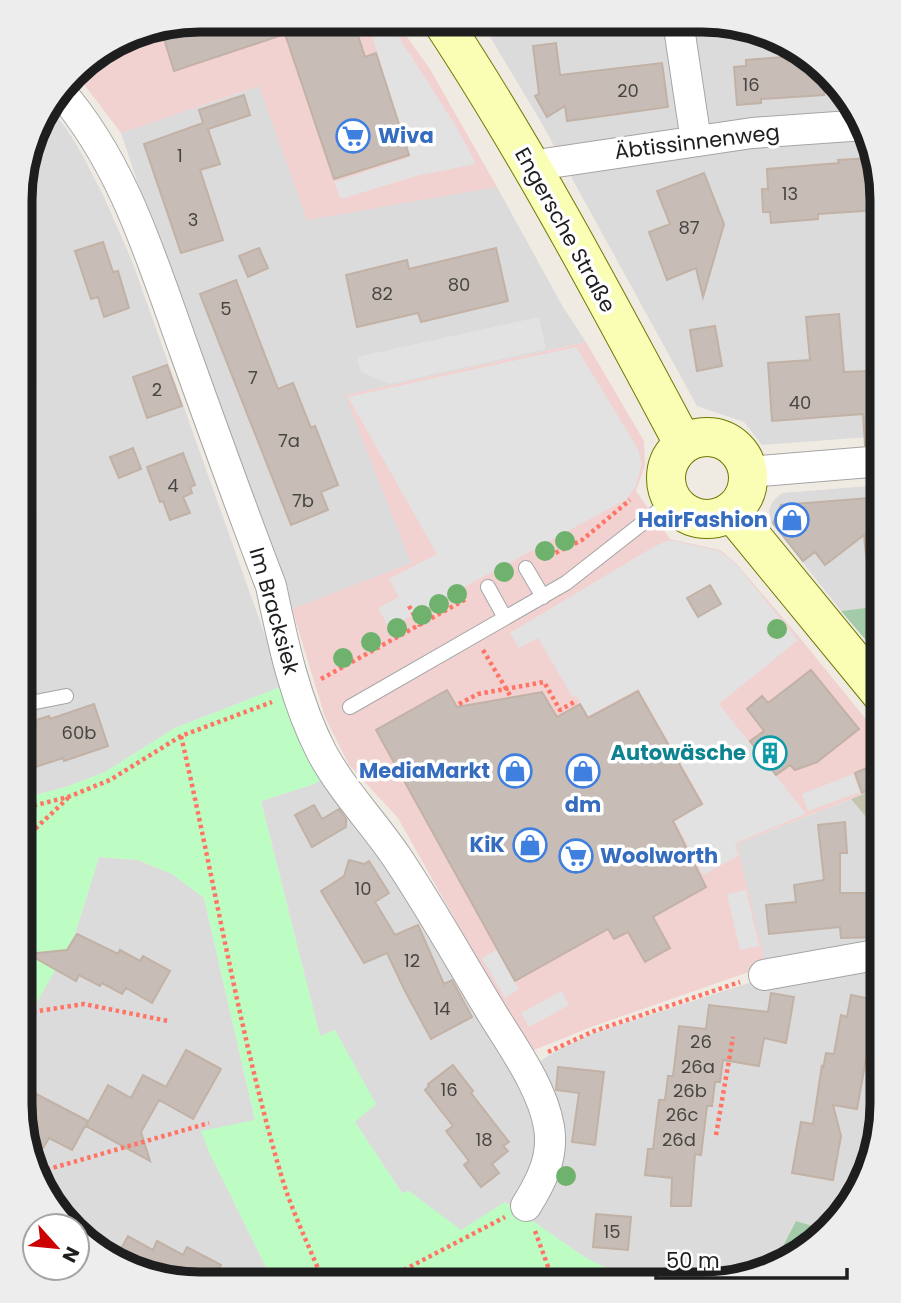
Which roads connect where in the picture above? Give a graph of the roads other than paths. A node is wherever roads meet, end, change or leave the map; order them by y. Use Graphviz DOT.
graph roads {
  1 [pos="449,32"];
  2 [pos="680,32"];
  3 [pos="66,98"];
  4 [pos="852,126"];
  5 [pos="696,141"];
  6 [pos="530,166"];
  7 [pos="683,443"];
  8 [pos="870,462"];
  9 [pos="748,472"];
  10 [pos="672,500"];
  11 [pos="730,511"];
  12 [pos="533,565"];
  13 [pos="488,587"];
  14 [pos="543,597"];
  15 [pos="505,618"];
  16 [pos="869,681"];
  17 [pos="66,696"];
  18 [pos="32,703"];
  19 [pos="350,707"];
  20 [pos="869,956"];
  21 [pos="754,978"];
  22 [pos="526,1206"];
  1 -- 6 [label="main road, Engersche Straße"];
  2 -- 5 [label="street"];
  3 -- 22 [label="street, Im Bracksiek"];
  4 -- 5 [label="street, Äbtissinnenweg"];
  5 -- 6 [label="street, Äbtissinnenweg"];
  6 -- 7 [label="main road, Engersche Straße"];
  7 -- 9 [label="main road"];
  7 -- 10 [label="main road"];
  8 -- 9 [label="street"];
  9 -- 11 [label="main road"];
  10 -- 11 [label="main road"];
  10 -- 14 [label="lane"];
  11 -- 16 [label="main road"];
  12 -- 14 [label="lane"];
  13 -- 15 [label="lane"];
  14 -- 15 [label="lane"];
  15 -- 19 [label="lane"];
  17 -- 18 [label="lane"];
  20 -- 21 [label="street"];
}
